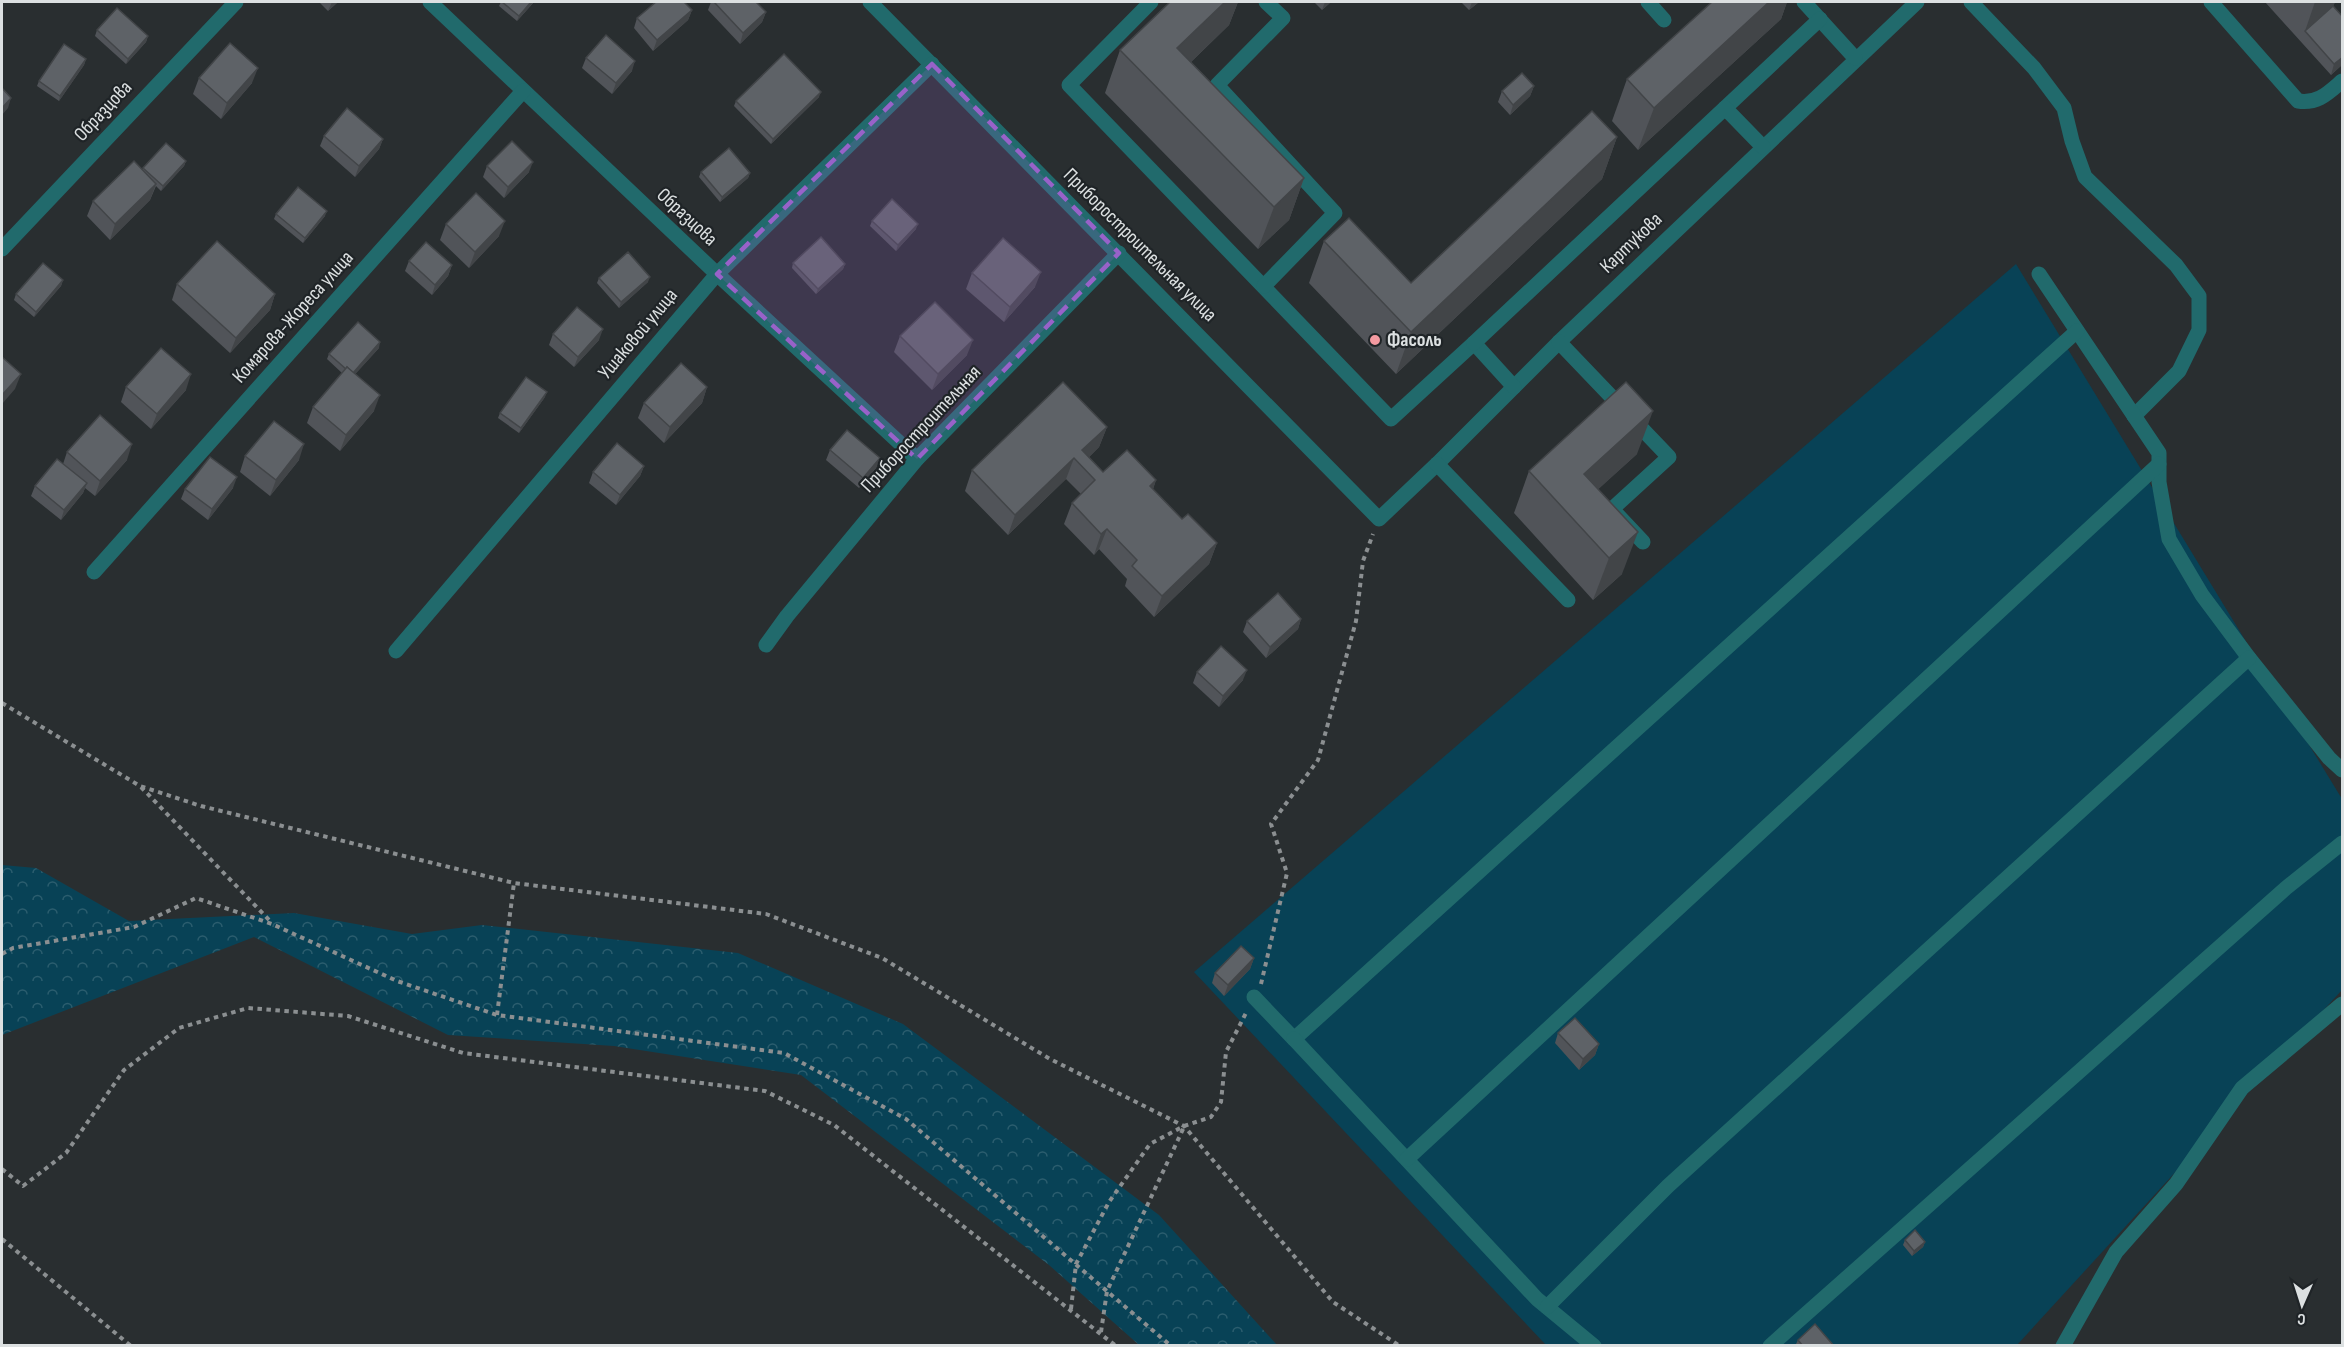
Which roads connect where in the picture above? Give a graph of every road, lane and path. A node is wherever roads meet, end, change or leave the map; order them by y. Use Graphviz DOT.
graph roads {
  1 [pos="236,2"];
  2 [pos="430,2"];
  3 [pos="870,2"];
  4 [pos="1151,2"];
  5 [pos="1266,2"];
  6 [pos="1648,2"];
  7 [pos="1803,2"];
  8 [pos="1917,2"];
  9 [pos="1971,2"];
  10 [pos="2211,2"];
  11 [pos="1820,19"];
  12 [pos="1664,20"];
  13 [pos="1855,58"];
  14 [pos="932,64"];
  15 [pos="2343,81"];
  16 [pos="523,90"];
  17 [pos="1725,108"];
  18 [pos="1763,147"];
  19 [pos="2,249"];
  20 [pos="1119,253"];
  21 [pos="717,274"];
  22 [pos="2039,274"];
  23 [pos="1264,286"];
  24 [pos="2077,331"];
  25 [pos="1474,342"];
  26 [pos="1559,342"];
  27 [pos="1514,387"];
  28 [pos="2134,416"];
  29 [pos="917,459"];
  30 [pos="1437,464"];
  31 [pos="2159,464"];
  32 [pos="1379,519"];
  33 [pos="1643,542"];
  34 [pos="94,572"];
  35 [pos="1568,600"];
  36 [pos="766,645"];
  37 [pos="396,651"];
  38 [pos="2249,658"];
  39 [pos="2,703"];
  40 [pos="2343,770"];
  41 [pos="140,786"];
  42 [pos="2343,843"];
  43 [pos="514,883"];
  44 [pos="272,924"];
  45 [pos="2,954"];
  46 [pos="1254,997"];
  47 [pos="2343,1004"];
  48 [pos="497,1015"];
  49 [pos="1294,1039"];
  50 [pos="1184,1126"];
  51 [pos="1407,1160"];
  52 [pos="2,1169"];
  53 [pos="2,1239"];
  54 [pos="1076,1264"];
  55 [pos="1107,1291"];
  56 [pos="1547,1307"];
  57 [pos="1071,1310"];
  58 [pos="1101,1332"];
  59 [pos="128,1345"];
  60 [pos="1116,1346"];
  61 [pos="1171,1346"];
  62 [pos="1400,1346"];
  63 [pos="1594,1346"];
  64 [pos="1770,1346"];
  65 [pos="2063,1346"];
  1 -- 19 [label="street, Образцова"];
  2 -- 16 [label="street, Образцова"];
  3 -- 14 [label="street, Приборостроительная улица"];
  4 -- 23 [label="street"];
  5 -- 23 [label="street"];
  6 -- 12 [label="street"];
  7 -- 11 [label="street"];
  8 -- 13 [label="street, Картукова"];
  9 -- 28 [label="street"];
  10 -- 15 [label="street"];
  11 -- 13 [label="street"];
  11 -- 17 [label="street"];
  13 -- 18 [label="street, Картукова"];
  14 -- 20 [label="street, Приборостроительная улица"];
  14 -- 21 [label="street, Ушаковой улица"];
  16 -- 21 [label="street, Образцова"];
  16 -- 34 [label="street, Комарова-Жореса улица"];
  17 -- 18 [label="street"];
  17 -- 25 [label="street"];
  18 -- 26 [label="street, Картукова"];
  20 -- 29 [label="street, Приборостроительная"];
  20 -- 32 [label="street, Приборостроительная улица"];
  21 -- 29 [label="street, Образцова"];
  21 -- 37 [label="street, Ушаковой улица"];
  22 -- 24 [label="street"];
  23 -- 25 [label="street"];
  24 -- 28 [label="street"];
  24 -- 49 [label="street"];
  25 -- 27 [label="street"];
  26 -- 27 [label="street, Картукова"];
  26 -- 33 [label="street"];
  27 -- 30 [label="street, Картукова"];
  28 -- 31 [label="street"];
  29 -- 36 [label="street, Приборостроительная"];
  30 -- 32 [label="street, Картукова"];
  30 -- 35 [label="street"];
  31 -- 38 [label="street"];
  31 -- 51 [label="street"];
  32 -- 46 [label="path"];
  38 -- 40 [label="street"];
  38 -- 56 [label="street"];
  39 -- 41 [label="path"];
  41 -- 43 [label="path"];
  41 -- 44 [label="path"];
  42 -- 64 [label="street"];
  43 -- 48 [label="path"];
  43 -- 50 [label="path"];
  44 -- 45 [label="path"];
  44 -- 48 [label="path"];
  46 -- 49 [label="street"];
  46 -- 50 [label="path"];
  47 -- 65 [label="street"];
  48 -- 54 [label="path"];
  49 -- 51 [label="street"];
  50 -- 54 [label="path"];
  50 -- 55 [label="path"];
  50 -- 62 [label="path"];
  51 -- 56 [label="street"];
  52 -- 57 [label="path"];
  53 -- 59 [label="path"];
  54 -- 55 [label="path"];
  54 -- 57 [label="path"];
  55 -- 58 [label="path"];
  55 -- 61 [label="path"];
  56 -- 63 [label="street"];
  57 -- 58 [label="path"];
  58 -- 60 [label="path"];
}
